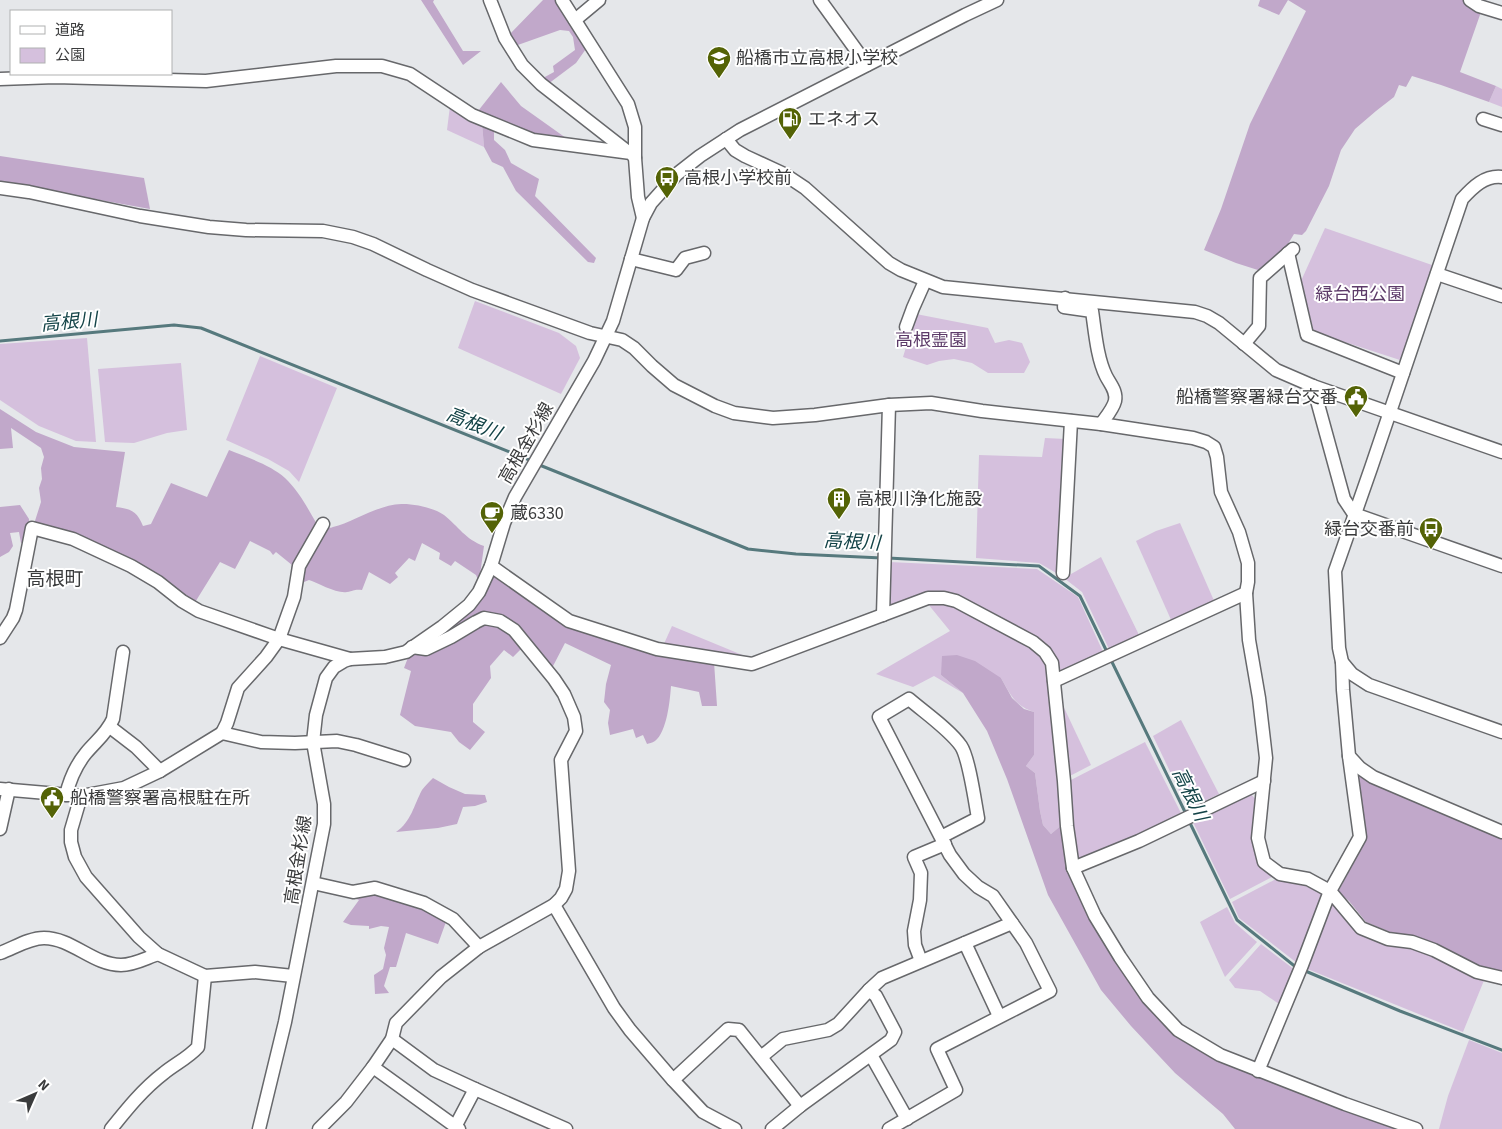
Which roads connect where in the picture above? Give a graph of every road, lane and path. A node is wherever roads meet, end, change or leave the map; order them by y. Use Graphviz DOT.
graph roads {
  1 [pos="490,0"];
  2 [pos="562,0"];
  3 [pos="599,0"];
  4 [pos="820,0"];
  5 [pos="997,0"];
  6 [pos="1470,0"];
  7 [pos="1502,13"];
  8 [pos="575,20"];
  9 [pos="867,64"];
  10 [pos="0,79"];
  11 [pos="1483,119"];
  12 [pos="1502,125"];
  13 [pos="726,139"];
  14 [pos="632,155"];
  15 [pos="1502,177"];
  16 [pos="0,188"];
  17 [pos="643,218"];
  18 [pos="704,253"];
  19 [pos="631,259"];
  20 [pos="1437,274"];
  21 [pos="925,281"];
  22 [pos="1502,296"];
  23 [pos="1065,298"];
  24 [pos="906,327"];
  25 [pos="606,337"];
  26 [pos="1244,344"];
  27 [pos="1403,373"];
  28 [pos="1313,386"];
  29 [pos="889,405"];
  30 [pos="1389,413"];
  31 [pos="1071,420"];
  32 [pos="1101,424"];
  33 [pos="1502,452"];
  34 [pos="1354,514"];
  35 [pos="323,524"];
  36 [pos="490,566"];
  37 [pos="1502,566"];
  38 [pos="1063,573"];
  39 [pos="1246,593"];
  40 [pos="883,615"];
  41 [pos="4,626"];
  42 [pos="0,638"];
  43 [pos="279,639"];
  44 [pos="412,647"];
  45 [pos="123,652"];
  46 [pos="350,659"];
  47 [pos="1342,662"];
  48 [pos="1054,681"];
  49 [pos="110,727"];
  50 [pos="1502,732"];
  51 [pos="222,733"];
  52 [pos="313,742"];
  53 [pos="1349,756"];
  54 [pos="404,760"];
  55 [pos="160,771"];
  56 [pos="1264,781"];
  57 [pos="4,789"];
  58 [pos="66,795"];
  59 [pos="80,796"];
  60 [pos="0,829"];
  61 [pos="1502,832"];
  62 [pos="943,840"];
  63 [pos="1074,868"];
  64 [pos="313,882"];
  65 [pos="1330,891"];
  66 [pos="554,905"];
  67 [pos="1012,923"];
  68 [pos="965,943"];
  69 [pos="479,947"];
  70 [pos="0,953"];
  71 [pos="158,954"];
  72 [pos="921,961"];
  73 [pos="205,976"];
  74 [pos="294,976"];
  75 [pos="1502,978"];
  76 [pos="869,990"];
  77 [pos="999,1016"];
  78 [pos="392,1039"];
  79 [pos="871,1055"];
  80 [pos="761,1057"];
  81 [pos="373,1068"];
  82 [pos="1258,1071"];
  83 [pos="673,1080"];
  84 [pos="475,1089"];
  85 [pos="800,1106"];
  86 [pos="907,1119"];
  87 [pos="457,1128"];
  88 [pos="110,1129"];
  89 [pos="259,1129"];
  90 [pos="320,1129"];
  91 [pos="566,1129"];
  92 [pos="735,1129"];
  93 [pos="772,1129"];
  94 [pos="889,1129"];
  95 [pos="1416,1129"];
  1 -- 14 [label="street"];
  2 -- 8 [label="street"];
  3 -- 8 [label="street"];
  4 -- 9 [label="street"];
  5 -- 9 [label="street, 高根金杉線"];
  6 -- 7 [label="street"];
  8 -- 14 [label="street"];
  9 -- 13 [label="street, 高根金杉線"];
  10 -- 14 [label="street"];
  11 -- 12 [label="street"];
  13 -- 17 [label="street, 高根金杉線"];
  13 -- 21 [label="street"];
  14 -- 17 [label="street"];
  15 -- 20 [label="street"];
  16 -- 25 [label="street"];
  17 -- 19 [label="street, 高根金杉線"];
  18 -- 19 [label="street"];
  19 -- 25 [label="street, 高根金杉線"];
  20 -- 22 [label="street"];
  20 -- 27 [label="street"];
  21 -- 23 [label="street"];
  21 -- 24 [label="street"];
  23 -- 26 [label="street"];
  23 -- 32 [label="street"];
  25 -- 29 [label="street"];
  25 -- 36 [label="street, 高根金杉線"];
  26 -- 27 [label="street"];
  26 -- 28 [label="street"];
  27 -- 30 [label="street"];
  28 -- 30 [label="street"];
  28 -- 34 [label="street"];
  29 -- 31 [label="street"];
  29 -- 40 [label="street"];
  30 -- 33 [label="street"];
  30 -- 34 [label="street"];
  31 -- 32 [label="street"];
  31 -- 38 [label="street"];
  32 -- 39 [label="street"];
  34 -- 37 [label="street"];
  34 -- 47 [label="street"];
  35 -- 43 [label="street"];
  36 -- 40 [label="street"];
  36 -- 44 [label="street, 高根金杉線"];
  39 -- 48 [label="street"];
  39 -- 56 [label="street"];
  40 -- 48 [label="street"];
  41 -- 42 [label="street"];
  41 -- 43 [label="street"];
  43 -- 46 [label="street"];
  43 -- 51 [label="street"];
  44 -- 46 [label="street, 高根金杉線"];
  44 -- 66 [label="street"];
  45 -- 49 [label="street"];
  46 -- 52 [label="street, 高根金杉線"];
  47 -- 50 [label="street"];
  47 -- 53 [label="street"];
  48 -- 63 [label="street"];
  49 -- 55 [label="street"];
  49 -- 58 [label="street"];
  51 -- 52 [label="street"];
  51 -- 55 [label="street"];
  52 -- 54 [label="street"];
  52 -- 64 [label="street, 高根金杉線"];
  53 -- 61 [label="street"];
  53 -- 65 [label="street"];
  55 -- 59 [label="street"];
  56 -- 63 [label="street"];
  56 -- 65 [label="street"];
  57 -- 58 [label="street"];
  57 -- 60 [label="street"];
  58 -- 59 [label="street"];
  59 -- 71 [label="street"];
  62 -- 62 [label="street"];
  62 -- 67 [label="street"];
  62 -- 72 [label="street"];
  63 -- 82 [label="street"];
  64 -- 69 [label="street"];
  64 -- 74 [label="street, 高根金杉線"];
  65 -- 75 [label="street"];
  65 -- 82 [label="street"];
  66 -- 69 [label="street"];
  66 -- 83 [label="street"];
  67 -- 68 [label="street"];
  67 -- 77 [label="street"];
  68 -- 72 [label="street"];
  68 -- 77 [label="street"];
  69 -- 78 [label="street"];
  70 -- 71 [label="street"];
  71 -- 73 [label="street"];
  72 -- 76 [label="street"];
  73 -- 74 [label="street"];
  73 -- 88 [label="street"];
  74 -- 89 [label="street, 高根金杉線"];
  76 -- 79 [label="street"];
  76 -- 80 [label="street"];
  77 -- 86 [label="street"];
  78 -- 81 [label="street"];
  78 -- 84 [label="street"];
  79 -- 85 [label="street"];
  79 -- 86 [label="street"];
  80 -- 83 [label="street"];
  80 -- 85 [label="street"];
  81 -- 87 [label="street"];
  81 -- 90 [label="street"];
  82 -- 95 [label="street"];
  83 -- 92 [label="street"];
  84 -- 87 [label="street"];
  84 -- 91 [label="street"];
  85 -- 93 [label="street"];
  86 -- 94 [label="street"];
}
